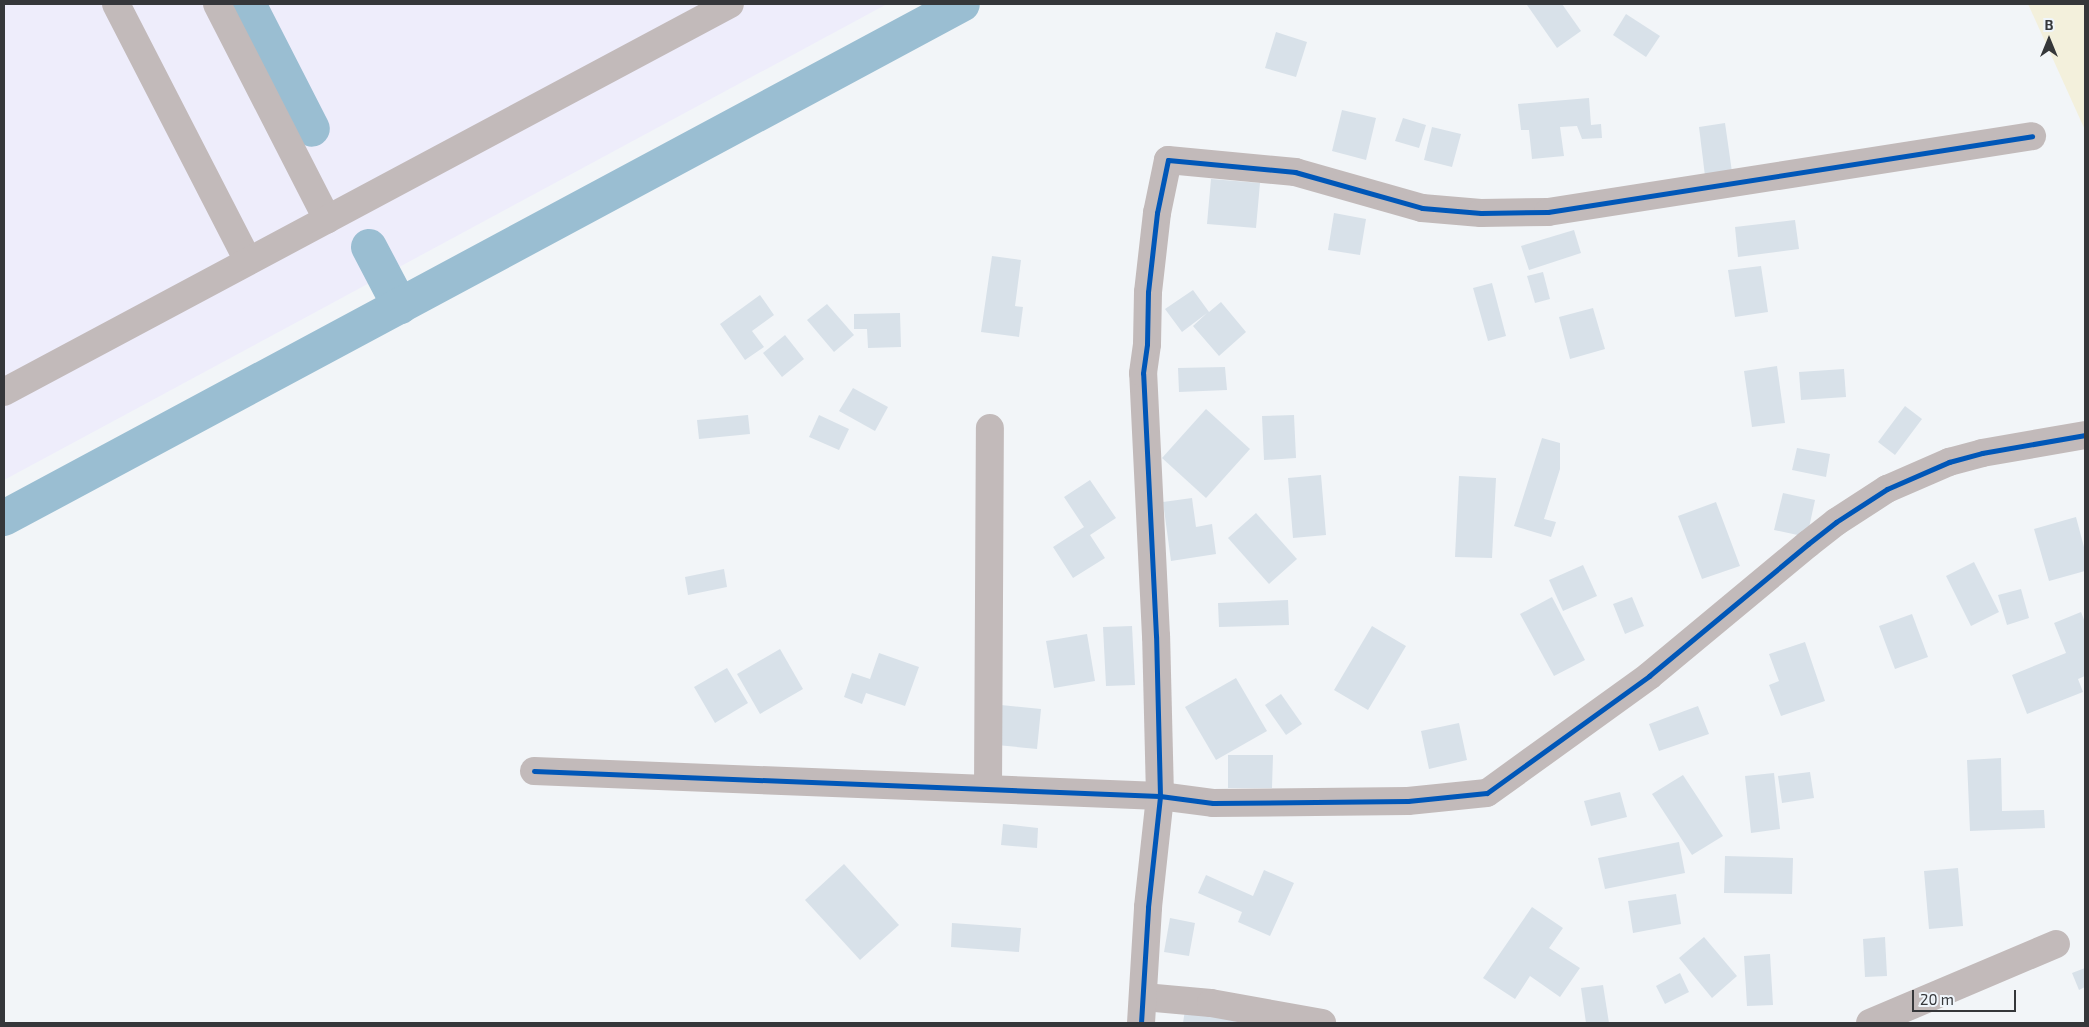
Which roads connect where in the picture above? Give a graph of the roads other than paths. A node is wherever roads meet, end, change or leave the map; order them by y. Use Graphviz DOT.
graph roads {
  1 [pos="116,4"];
  2 [pos="217,4"];
  3 [pos="730,4"];
  4 [pos="2032,136"];
  5 [pos="327,219"];
  6 [pos="248,261"];
  7 [pos="4,392"];
  8 [pos="990,428"];
  9 [pos="2085,435"];
  10 [pos="534,771"];
  11 [pos="988,790"];
  12 [pos="1160,796"];
  13 [pos="2056,944"];
  14 [pos="1142,1010"];
  15 [pos="1322,1023"];
  16 [pos="1870,1023"];
  1 -- 6 [label="street"];
  2 -- 5 [label="street"];
  3 -- 5 [label="street"];
  4 -- 12 [label="street"];
  5 -- 6 [label="street"];
  6 -- 7 [label="street"];
  8 -- 11 [label="street"];
  9 -- 12 [label="street"];
  10 -- 11 [label="street"];
  11 -- 12 [label="street"];
  12 -- 14 [label="street"];
  13 -- 16 [label="street"];
  14 -- 15 [label="street"];
}
